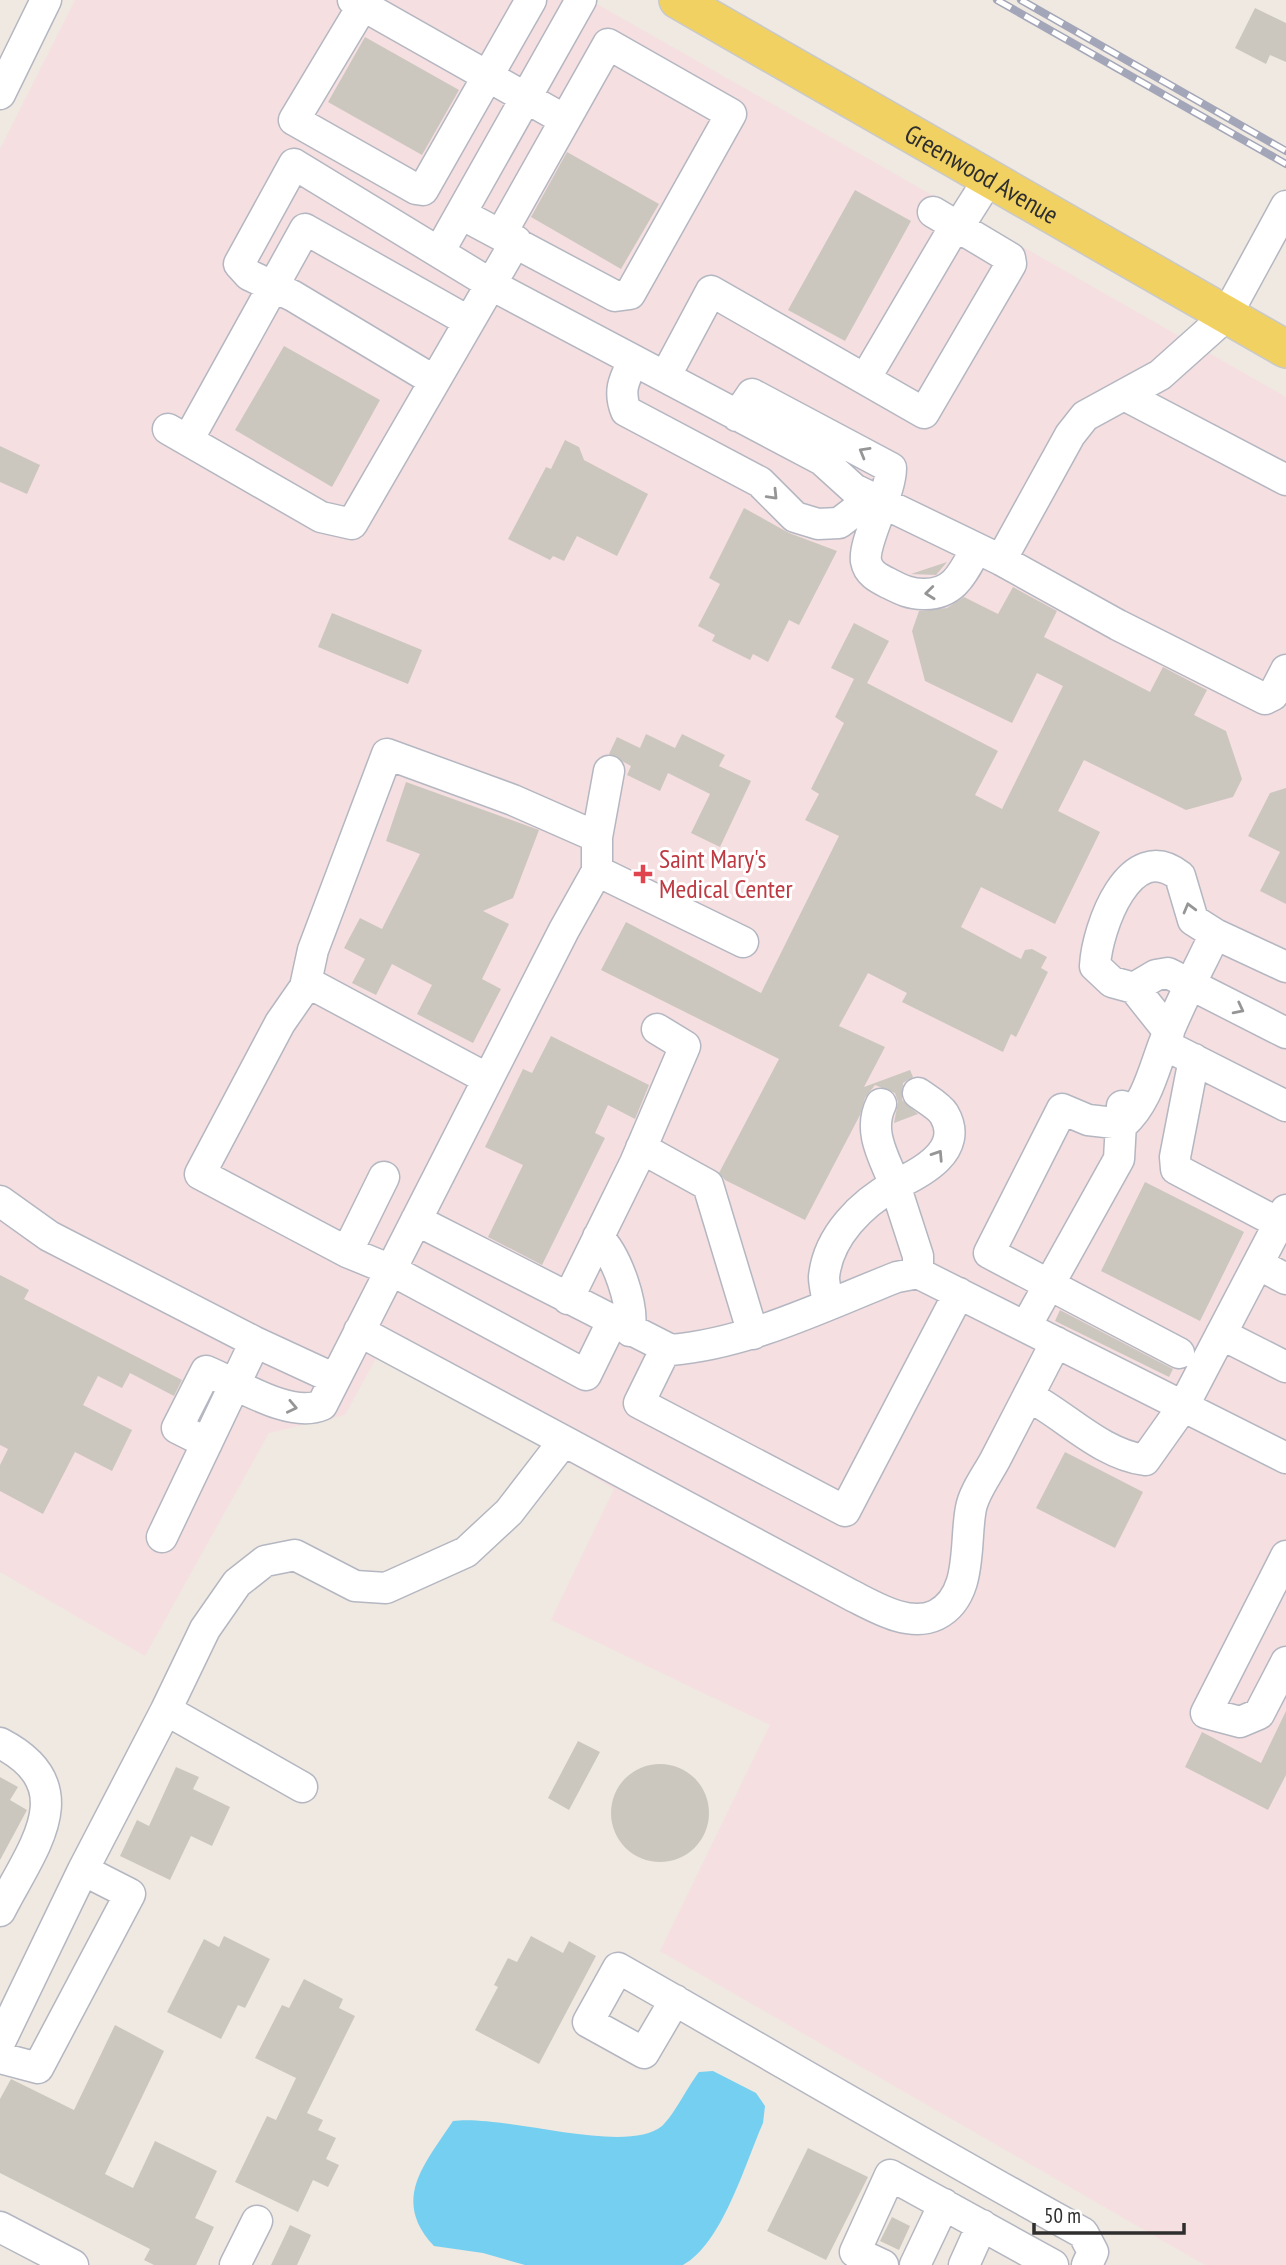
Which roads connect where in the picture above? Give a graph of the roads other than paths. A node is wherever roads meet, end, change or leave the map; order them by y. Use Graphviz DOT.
graph roads {
  1 [pos="46,0"];
  2 [pos="531,0"];
  3 [pos="581,0"];
  4 [pos="678,0"];
  5 [pos="361,2"];
  6 [pos="489,76"];
  7 [pos="0,94"];
  8 [pos="524,97"];
  9 [pos="565,120"];
  10 [pos="990,177"];
  11 [pos="1286,206"];
  12 [pos="461,214"];
  13 [pos="944,219"];
  14 [pos="509,237"];
  15 [pos="439,252"];
  16 [pos="490,284"];
  17 [pos="272,288"];
  18 [pos="1226,316"];
  19 [pos="468,321"];
  20 [pos="1286,349"];
  21 [pos="633,361"];
  22 [pos="665,377"];
  23 [pos="865,379"];
  24 [pos="433,380"];
  25 [pos="1124,395"];
  26 [pos="1286,480"];
  27 [pos="877,500"];
  28 [pos="989,555"];
  29 [pos="1286,670"];
  30 [pos="609,771"];
  31 [pos="597,837"];
  32 [pos="597,871"];
  33 [pos="1215,934"];
  34 [pos="743,942"];
  35 [pos="1286,967"];
  36 [pos="307,982"];
  37 [pos="1192,985"];
  38 [pos="1134,988"];
  39 [pos="657,1029"];
  40 [pos="1286,1033"];
  41 [pos="1166,1038"];
  42 [pos="1194,1059"];
  43 [pos="488,1079"];
  44 [pos="918,1093"];
  45 [pos="881,1104"];
  46 [pos="1286,1106"];
  47 [pos="1122,1124"];
  48 [pos="641,1148"];
  49 [pos="384,1177"];
  50 [pos="895,1185"];
  51 [pos="0,1200"];
  52 [pos="416,1220"];
  53 [pos="1284,1220"];
  54 [pos="598,1237"];
  55 [pos="347,1252"];
  56 [pos="1258,1264"];
  57 [pos="391,1270"];
  58 [pos="918,1273"];
  59 [pos="1286,1279"];
  60 [pos="1047,1284"];
  61 [pos="959,1293"];
  62 [pos="568,1299"];
  63 [pos="828,1304"];
  64 [pos="1026,1326"];
  65 [pos="621,1327"];
  66 [pos="359,1331"];
  67 [pos="753,1334"];
  68 [pos="1221,1335"];
  69 [pos="255,1342"];
  70 [pos="1056,1342"];
  71 [pos="666,1348"];
  72 [pos="1179,1353"];
  73 [pos="1286,1367"];
  74 [pos="335,1379"];
  75 [pos="236,1383"];
  76 [pos="1028,1396"];
  77 [pos="1184,1405"];
  78 [pos="563,1442"];
  79 [pos="1286,1458"];
  80 [pos="162,1537"];
  81 [pos="1286,1556"];
  82 [pos="1286,1662"];
  83 [pos="166,1710"];
  84 [pos="0,1743"];
  85 [pos="302,1787"];
  86 [pos="83,1870"];
  87 [pos="0,1911"];
  88 [pos="675,2000"];
  89 [pos="6,2029"];
  90 [pos="54,2037"];
  91 [pos="0,2059"];
  92 [pos="914,2140"];
  93 [pos="895,2178"];
  94 [pos="944,2204"];
  95 [pos="257,2221"];
  96 [pos="982,2225"];
  97 [pos="2,2232"];
  98 [pos="73,2265"];
  99 [pos="235,2265"];
  100 [pos="883,2265"];
  101 [pos="915,2265"];
  102 [pos="964,2265"];
  103 [pos="1053,2265"];
  104 [pos="1087,2265"];
  1 -- 7 [label="street"];
  2 -- 6 [label="street"];
  3 -- 8 [label="street"];
  4 -- 10 [label="main road, Greenwood Avenue"];
  5 -- 6 [label="street"];
  5 -- 6 [label="street"];
  6 -- 8 [label="street"];
  8 -- 9 [label="street"];
  8 -- 12 [label="street"];
  9 -- 14 [label="street"];
  9 -- 14 [label="street"];
  10 -- 13 [label="street"];
  10 -- 18 [label="main road, Greenwood Avenue"];
  11 -- 18 [label="street"];
  12 -- 14 [label="street"];
  12 -- 15 [label="street"];
  13 -- 23 [label="street"];
  13 -- 23 [label="street"];
  14 -- 16 [label="street"];
  15 -- 16 [label="street"];
  15 -- 17 [label="street"];
  16 -- 19 [label="street"];
  16 -- 21 [label="street"];
  17 -- 19 [label="street"];
  17 -- 24 [label="street"];
  17 -- 24 [label="street"];
  18 -- 20 [label="main road, Greenwood Avenue"];
  18 -- 25 [label="street"];
  19 -- 24 [label="street"];
  21 -- 22 [label="street"];
  21 -- 27 [label="street, one-way"];
  22 -- 23 [label="street"];
  22 -- 27 [label="street"];
  25 -- 26 [label="street"];
  25 -- 28 [label="street"];
  27 -- 28 [label="street"];
  28 -- 27 [label="street, one-way"];
  28 -- 29 [label="street"];
  30 -- 31 [label="street"];
  31 -- 32 [label="street"];
  31 -- 36 [label="street"];
  32 -- 34 [label="street"];
  32 -- 43 [label="street"];
  33 -- 35 [label="street"];
  33 -- 37 [label="street"];
  33 -- 38 [label="street, one-way"];
  36 -- 43 [label="street"];
  36 -- 55 [label="street"];
  37 -- 38 [label="street"];
  37 -- 40 [label="street, one-way"];
  37 -- 41 [label="street"];
  38 -- 41 [label="street"];
  39 -- 48 [label="street"];
  41 -- 42 [label="street"];
  41 -- 47 [label="street"];
  42 -- 46 [label="street"];
  42 -- 53 [label="street"];
  43 -- 52 [label="street"];
  50 -- 44 [label="street, one-way"];
  45 -- 50 [label="street"];
  47 -- 60 [label="street"];
  47 -- 60 [label="street"];
  48 -- 54 [label="street"];
  48 -- 67 [label="street"];
  49 -- 55 [label="street"];
  50 -- 58 [label="street"];
  50 -- 63 [label="street"];
  51 -- 69 [label="street"];
  52 -- 57 [label="street"];
  52 -- 62 [label="street"];
  53 -- 56 [label="street"];
  54 -- 62 [label="street"];
  54 -- 65 [label="street"];
  55 -- 57 [label="street"];
  56 -- 59 [label="street"];
  56 -- 68 [label="street"];
  57 -- 65 [label="street"];
  57 -- 66 [label="street"];
  58 -- 61 [label="street"];
  58 -- 63 [label="street"];
  60 -- 64 [label="street"];
  60 -- 72 [label="street"];
  61 -- 64 [label="street"];
  61 -- 71 [label="street"];
  62 -- 65 [label="street"];
  63 -- 67 [label="street"];
  64 -- 70 [label="street"];
  65 -- 71 [label="street"];
  66 -- 74 [label="street"];
  66 -- 78 [label="street"];
  67 -- 71 [label="street"];
  68 -- 73 [label="street"];
  68 -- 77 [label="street"];
  69 -- 74 [label="street"];
  69 -- 75 [label="street"];
  70 -- 76 [label="street"];
  70 -- 77 [label="street"];
  75 -- 74 [label="street, one-way"];
  75 -- 80 [label="street"];
  76 -- 77 [label="street"];
  76 -- 78 [label="street"];
  77 -- 79 [label="street"];
  78 -- 83 [label="street"];
  81 -- 82 [label="street"];
  83 -- 85 [label="street"];
  83 -- 86 [label="street"];
  84 -- 87 [label="street"];
  86 -- 89 [label="street"];
  86 -- 90 [label="street"];
  88 -- 92 [label="street"];
  89 -- 90 [label="street"];
  90 -- 91 [label="street"];
  92 -- 93 [label="street"];
  92 -- 104 [label="street"];
  93 -- 94 [label="street"];
  93 -- 100 [label="street"];
  94 -- 96 [label="street"];
  94 -- 101 [label="street"];
  95 -- 99 [label="street"];
  96 -- 102 [label="street"];
  96 -- 103 [label="street"];
  97 -- 98 [label="street"];
}
